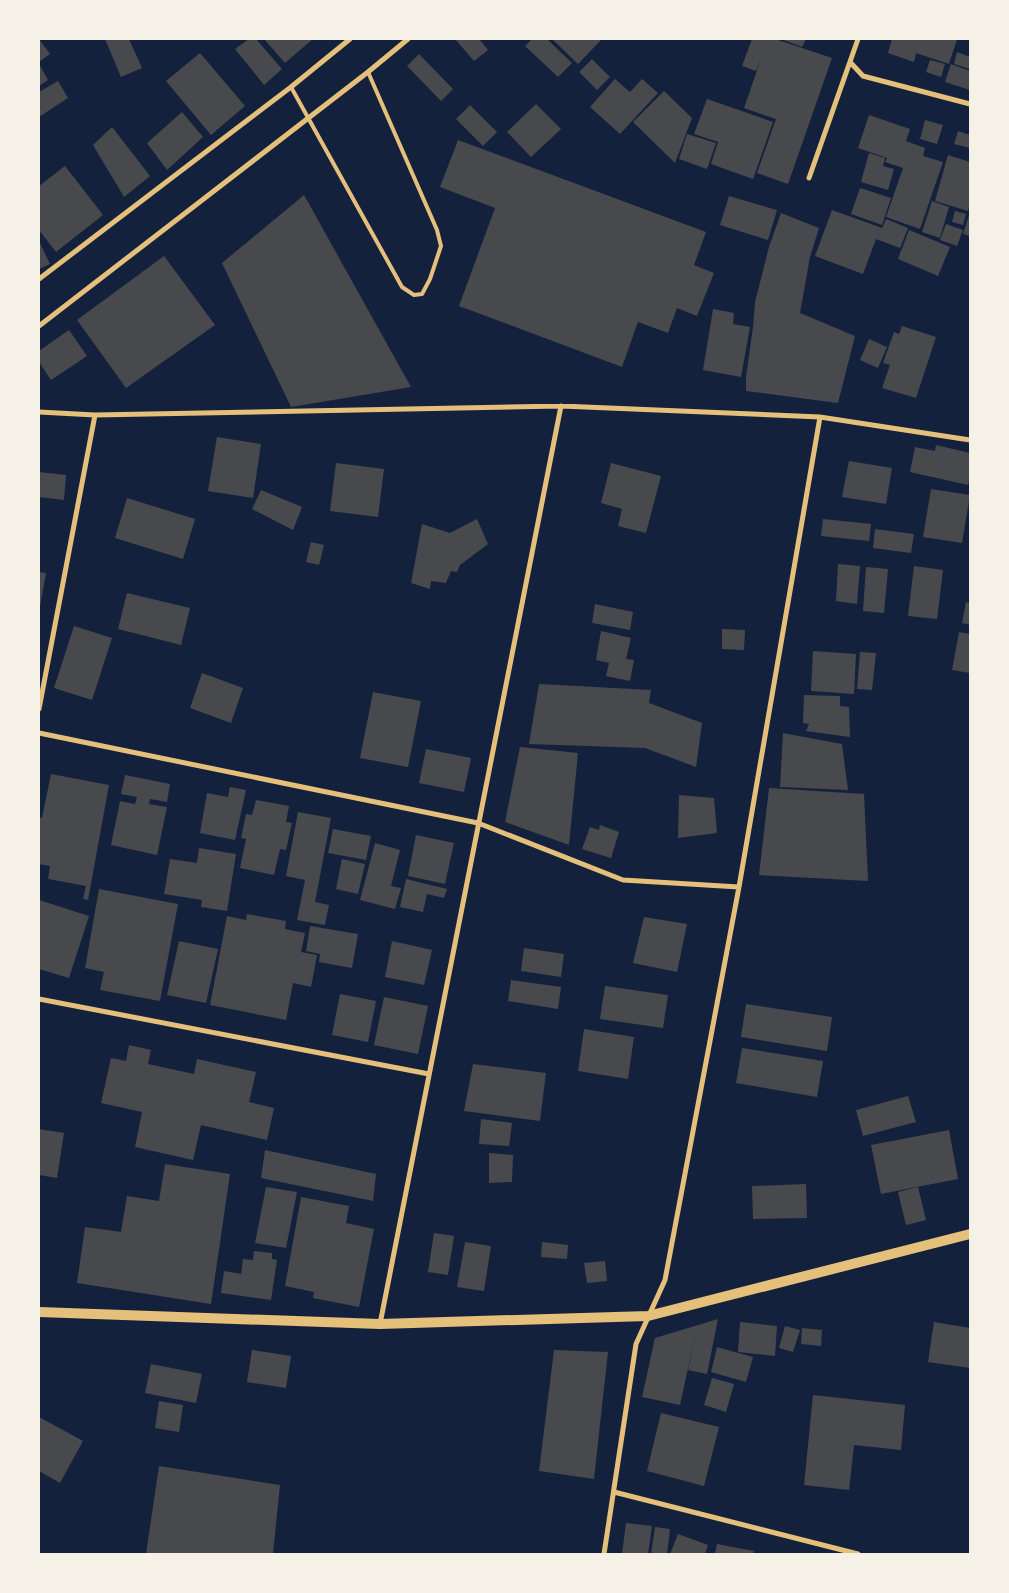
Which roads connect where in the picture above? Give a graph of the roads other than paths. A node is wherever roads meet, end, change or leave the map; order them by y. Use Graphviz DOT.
graph roads {
  1 [pos="350,39"];
  2 [pos="408,39"];
  3 [pos="858,39"];
  4 [pos="850,62"];
  5 [pos="368,72"];
  6 [pos="290,87"];
  7 [pos="970,104"];
  8 [pos="309,117"];
  9 [pos="809,178"];
  10 [pos="39,279"];
  11 [pos="39,326"];
  12 [pos="561,406"];
  13 [pos="39,412"];
  14 [pos="95,415"];
  15 [pos="820,417"];
  16 [pos="970,440"];
  17 [pos="39,709"];
  18 [pos="39,733"];
  19 [pos="478,823"];
  20 [pos="739,887"];
  21 [pos="39,999"];
  22 [pos="428,1074"];
  23 [pos="970,1234"];
  24 [pos="39,1312"];
  25 [pos="648,1316"];
  26 [pos="380,1324"];
  27 [pos="614,1492"];
  28 [pos="604,1554"];
  29 [pos="858,1554"];
  1 -- 6 [label="street"];
  2 -- 5 [label="street"];
  3 -- 4 [label="street"];
  4 -- 7 [label="street"];
  4 -- 9 [label="street"];
  5 -- 8 [label="street"];
  5 -- 8 [label="lane"];
  6 -- 8 [label="lane"];
  6 -- 10 [label="street"];
  8 -- 11 [label="street"];
  12 -- 14 [label="street"];
  12 -- 15 [label="street"];
  12 -- 19 [label="street"];
  13 -- 14 [label="street"];
  14 -- 17 [label="street"];
  15 -- 16 [label="street"];
  15 -- 20 [label="street"];
  18 -- 19 [label="street"];
  19 -- 20 [label="street"];
  19 -- 22 [label="street"];
  20 -- 25 [label="street"];
  21 -- 22 [label="street"];
  22 -- 26 [label="street"];
  23 -- 25 [label="main road"];
  24 -- 26 [label="main road"];
  25 -- 26 [label="main road"];
  25 -- 27 [label="street"];
  27 -- 28 [label="street"];
  27 -- 29 [label="street"];
}
